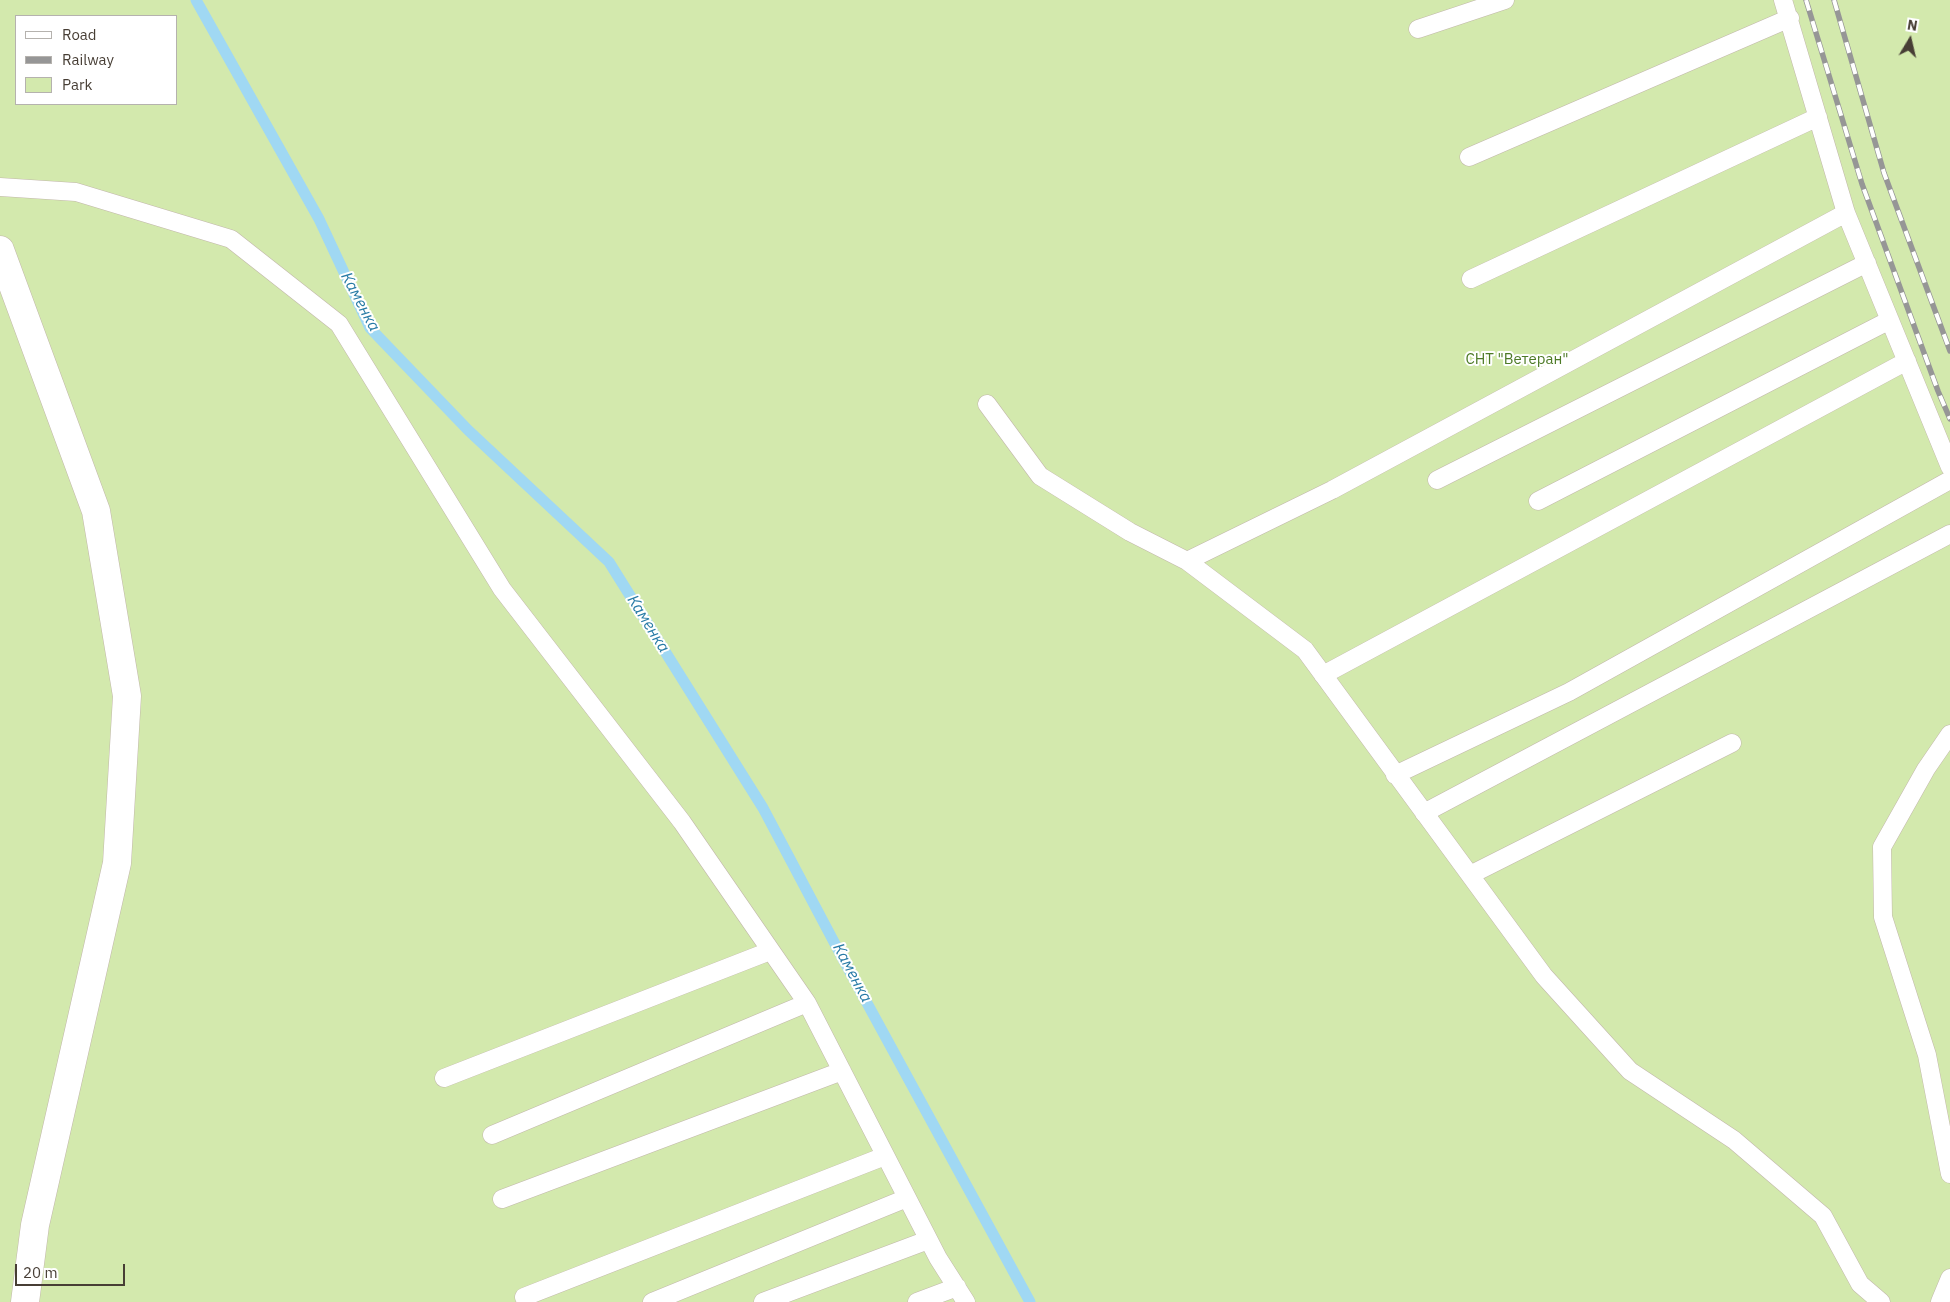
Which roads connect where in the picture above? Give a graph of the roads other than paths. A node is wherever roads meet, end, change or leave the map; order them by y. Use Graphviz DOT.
graph roads {
  1 [pos="1505,0"];
  2 [pos="1783,0"];
  3 [pos="1790,18"];
  4 [pos="1418,29"];
  5 [pos="1818,117"];
  6 [pos="1470,157"];
  7 [pos="0,187"];
  8 [pos="1846,213"];
  9 [pos="0,250"];
  10 [pos="1867,264"];
  11 [pos="1471,279"];
  12 [pos="1890,320"];
  13 [pos="1907,361"];
  14 [pos="986,404"];
  15 [pos="1950,467"];
  16 [pos="1437,480"];
  17 [pos="1950,480"];
  18 [pos="1538,501"];
  19 [pos="1950,534"];
  20 [pos="1187,561"];
  21 [pos="1323,675"];
  22 [pos="1950,734"];
  23 [pos="1732,743"];
  24 [pos="1396,775"];
  25 [pos="1424,813"];
  26 [pos="1470,876"];
  27 [pos="770,951"];
  28 [pos="807,1003"];
  29 [pos="842,1071"];
  30 [pos="444,1078"];
  31 [pos="492,1135"];
  32 [pos="885,1156"];
  33 [pos="1950,1174"];
  34 [pos="502,1198"];
  35 [pos="907,1198"];
  36 [pos="928,1240"];
  37 [pos="1950,1278"];
  38 [pos="962,1295"];
  39 [pos="524,1297"];
  40 [pos="25,1302"];
  41 [pos="652,1302"];
  42 [pos="764,1302"];
  43 [pos="917,1302"];
  44 [pos="1881,1302"];
  45 [pos="1940,1302"];
  1 -- 4 [label="lane"];
  2 -- 3 [label="lane"];
  3 -- 5 [label="lane"];
  3 -- 6 [label="lane"];
  5 -- 8 [label="lane"];
  5 -- 11 [label="lane"];
  7 -- 27 [label="lane"];
  8 -- 10 [label="lane"];
  8 -- 20 [label="lane"];
  9 -- 40 [label="street"];
  10 -- 12 [label="lane"];
  10 -- 16 [label="lane"];
  12 -- 13 [label="lane"];
  12 -- 18 [label="lane"];
  13 -- 15 [label="lane"];
  13 -- 21 [label="lane"];
  14 -- 20 [label="lane"];
  17 -- 24 [label="lane"];
  19 -- 25 [label="lane"];
  20 -- 21 [label="lane"];
  21 -- 24 [label="lane"];
  22 -- 33 [label="lane"];
  23 -- 26 [label="lane"];
  24 -- 25 [label="lane"];
  25 -- 26 [label="lane"];
  26 -- 44 [label="lane"];
  27 -- 28 [label="lane"];
  27 -- 30 [label="lane"];
  28 -- 29 [label="lane"];
  28 -- 31 [label="lane"];
  29 -- 32 [label="lane"];
  29 -- 34 [label="lane"];
  32 -- 35 [label="lane"];
  32 -- 39 [label="lane"];
  35 -- 36 [label="lane"];
  35 -- 41 [label="lane"];
  36 -- 38 [label="lane"];
  36 -- 42 [label="lane"];
  37 -- 45 [label="lane"];
  38 -- 43 [label="lane"];
}
